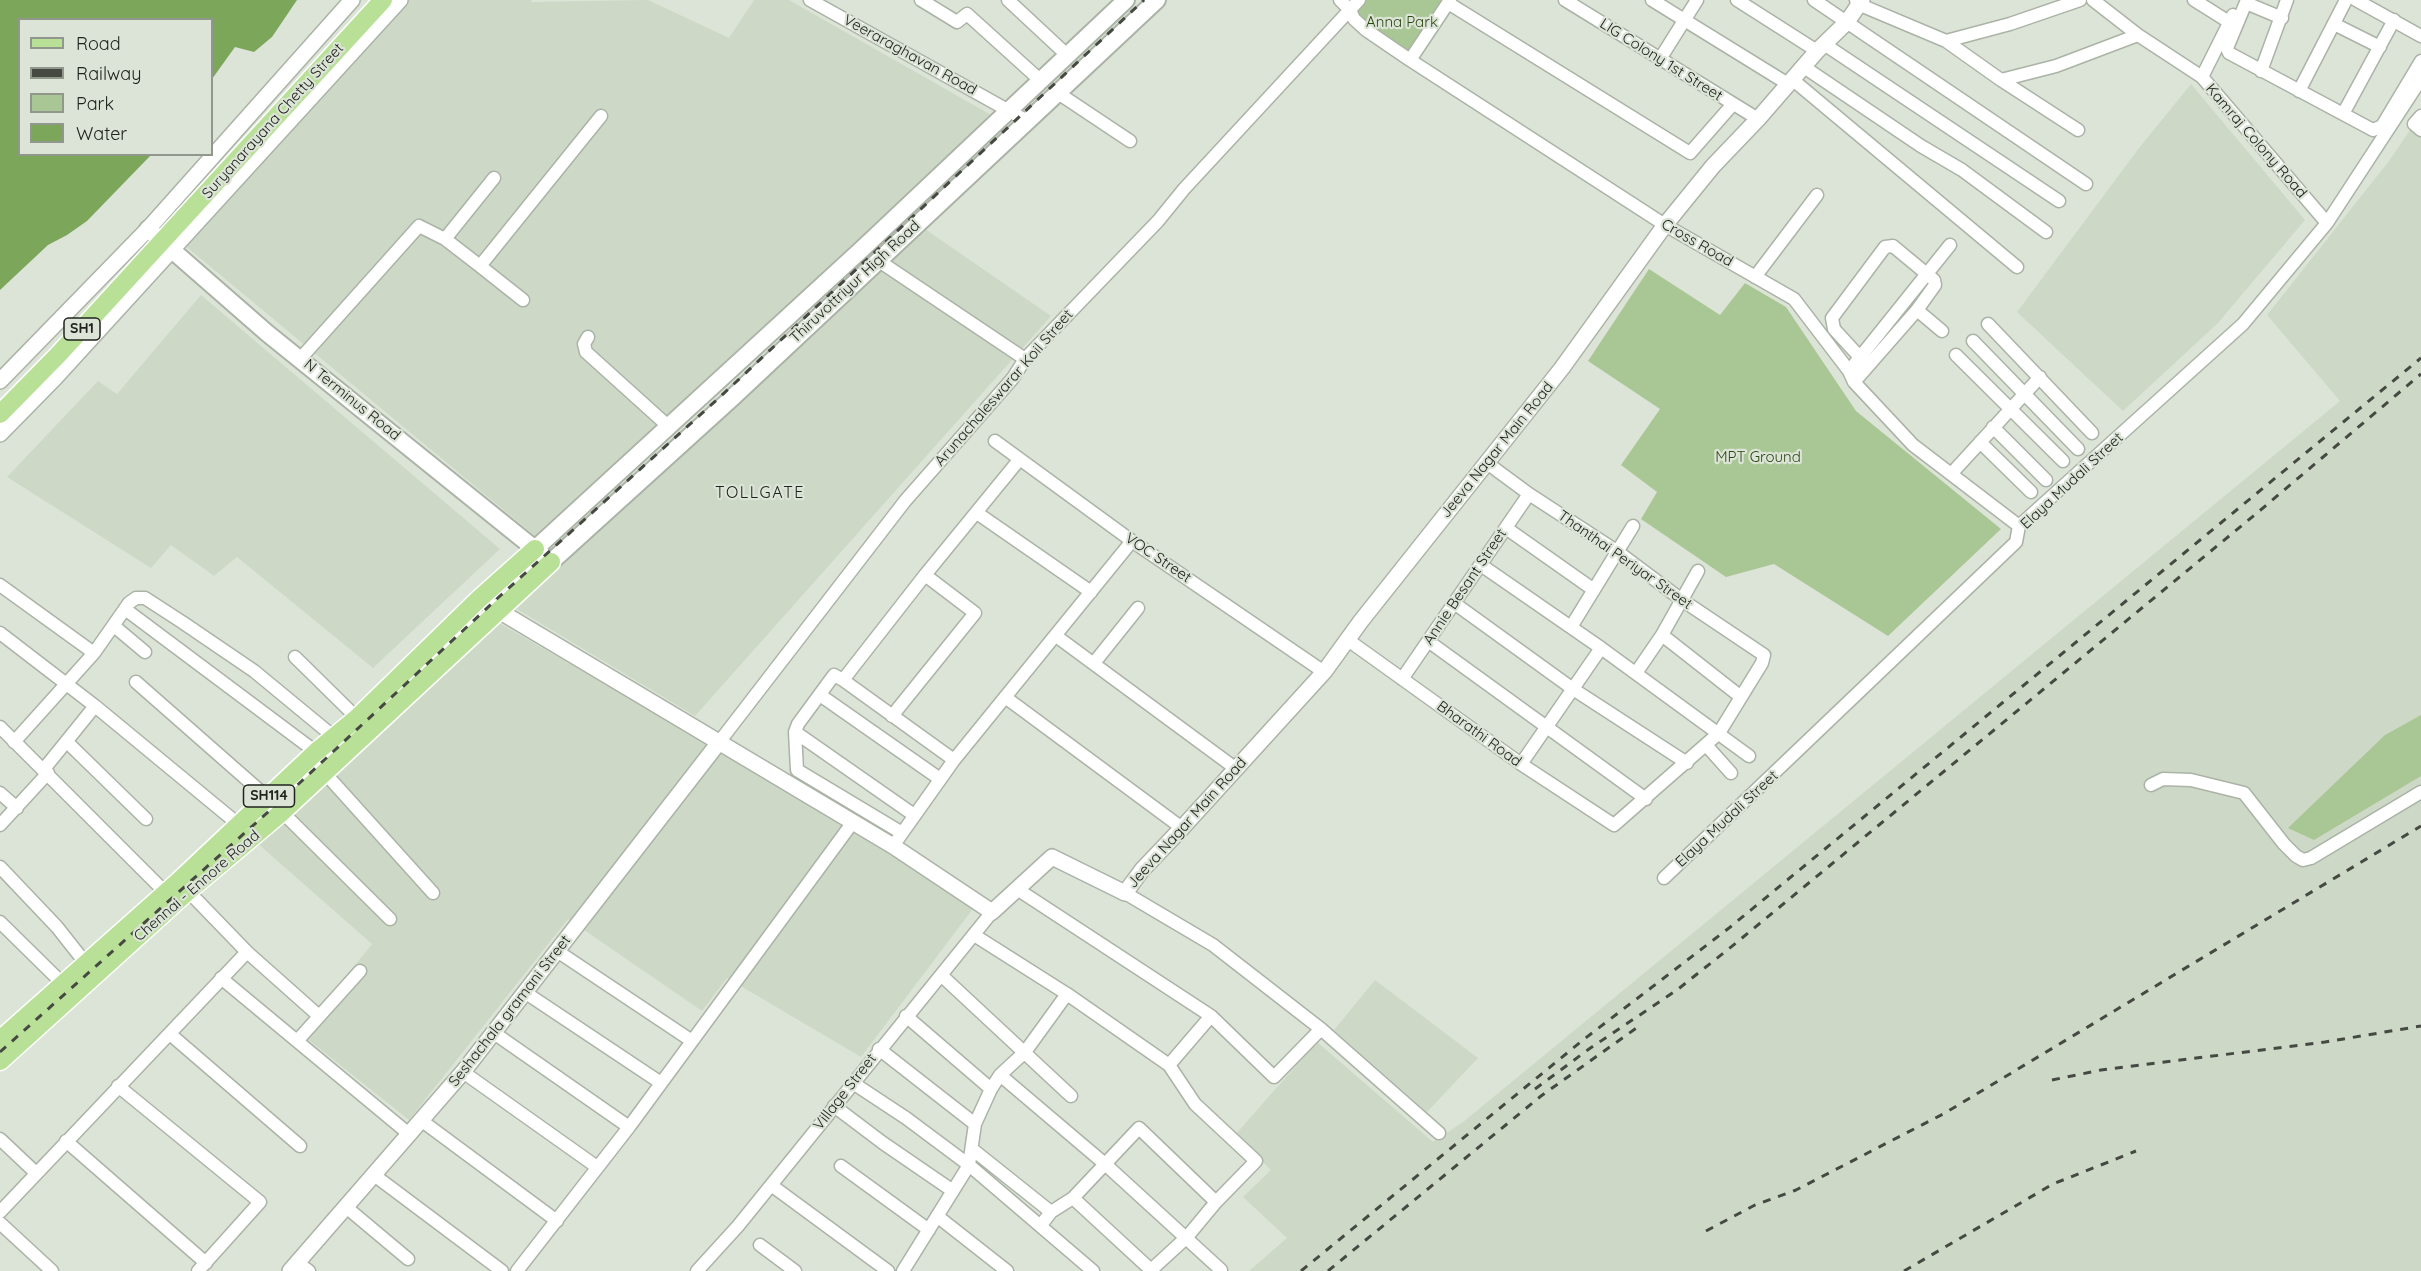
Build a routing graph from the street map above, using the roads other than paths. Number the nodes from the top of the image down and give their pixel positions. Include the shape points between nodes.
1 (352, 0) edge
2 (368, 0) edge
3 (383, 0) edge
4 (400, 0) edge
5 (810, 0) edge
6 (921, 0) edge
7 (1008, 0) edge
8 (1126, 0) edge
9 (1157, 0) edge
10 (1340, 0) edge
11 (1359, 0) edge
12 (1565, 0) edge
13 (1652, 0) edge
14 (1697, 0) edge
15 (1737, 0) edge
16 (1814, 0) edge
17 (2080, 0) edge
18 (2093, 0) edge
19 (2194, 0) edge
20 (2287, 0) edge
21 (2346, 0) edge
22 (2356, 0) edge
23 (1858, 1) edge
24 (2244, 1) edge
25 (1449, 2) edge
26 (1350, 10) junction
27 (2282, 18) junction
28 (2394, 20) junction
29 (1685, 21) junction
30 (1847, 22) junction
31 (2229, 22) junction
32 (1359, 24) junction
33 (2334, 24) junction
34 (1337, 25) junction
35 (2138, 35) junction
36 (2421, 36) edge
37 (1946, 41) junction
38 (2380, 47) junction
39 (1820, 48) junction
40 (1066, 56) junction
41 (1660, 59) junction
42 (1410, 60) junction
43 (2421, 61) edge
44 (1804, 68) junction
45 (2261, 71) junction
46 (2202, 78) junction
47 (2421, 79) edge
48 (1040, 80) junction
49 (2001, 80) junction
50 (1790, 82) junction
51 (2299, 91) junction
52 (1058, 93) junction
53 (1733, 104) junction
54 (1010, 110) junction
55 (2343, 114) junction
56 (601, 116) dead end
57 (2421, 116) edge
58 (1758, 119) junction
59 (1029, 122) junction
60 (2078, 130) dead end
61 (2421, 130) edge
62 (1130, 141) dead end
63 (494, 178) dead end
64 (2086, 184) dead end
65 (1817, 195) dead end
66 (2059, 201) dead end
67 (2327, 224) junction
68 (1665, 225) junction
69 (2046, 232) dead end
70 (159, 239) junction
71 (444, 239) junction
72 (1950, 245) dead end
73 (879, 261) junction
74 (480, 266) junction
75 (2017, 267) dead end
76 (1926, 275) junction
77 (1755, 277) junction
78 (523, 300) dead end
79 (1917, 310) junction
80 (1988, 324) dead end
81 (1942, 331) dead end
82 (588, 337) dead end
83 (1973, 341) dead end
84 (1956, 355) dead end
85 (300, 359) junction
86 (1025, 359) junction
87 (1864, 362) junction
88 (1852, 377) junction
89 (2040, 377) junction
90 (0, 381) edge
91 (2025, 393) junction
92 (0, 399) edge
93 (2011, 408) junction
94 (0, 414) edge
95 (668, 426) junction
96 (1993, 427) junction
97 (2092, 433) dead end
98 (0, 434) edge
99 (994, 441) dead end
100 (1980, 442) junction
101 (2078, 449) dead end
102 (1019, 460) junction
103 (2063, 461) dead end
104 (1487, 463) junction
105 (1952, 473) junction
106 (2046, 480) dead end
107 (2031, 492) dead end
108 (1529, 495) junction
109 (977, 513) junction
110 (1633, 526) dead end
111 (2019, 526) junction
112 (1506, 528) junction
113 (1132, 541) junction
114 (535, 549) junction
115 (1618, 552) junction
116 (551, 562) junction
117 (1481, 565) junction
118 (1698, 571) dead end
119 (925, 575) junction
120 (0, 585) edge
121 (1594, 590) junction
122 (1091, 592) junction
123 (479, 599) junction
124 (1682, 600) junction
125 (1454, 603) junction
126 (1138, 608) dead end
127 (125, 609) junction
128 (497, 611) junction
129 (114, 626) junction
130 (1571, 627) junction
131 (0, 633) edge
132 (1662, 635) junction
133 (1056, 636) junction
134 (1348, 640) junction
135 (1428, 641) junction
136 (1602, 648) junction
137 (146, 652) dead end
138 (94, 653) junction
139 (295, 657) dead end
140 (1094, 663) junction
141 (1324, 672) junction
142 (1636, 673) junction
143 (1402, 679) junction
144 (843, 680) junction
145 (136, 682) dead end
146 (65, 685) junction
147 (1573, 689) junction
148 (819, 695) junction
149 (1005, 697) junction
150 (1741, 697) junction
151 (95, 706) junction
152 (892, 716) junction
153 (357, 718) junction
154 (0, 727) edge
155 (1546, 728) junction
156 (795, 732) junction
157 (1719, 733) junction
158 (334, 737) junction
159 (720, 741) junction
160 (14, 742) junction
161 (67, 742) junction
162 (1706, 745) junction
163 (316, 752) junction
164 (1749, 756) dead end
165 (954, 760) junction
166 (1687, 763) junction
167 (1521, 764) junction
168 (1235, 768) junction
169 (46, 771) junction
170 (324, 772) junction
171 (1731, 774) dead end
172 (940, 779) junction
173 (2151, 785) dead end
174 (2421, 792) edge
175 (0, 793) edge
176 (268, 798) junction
177 (1646, 799) junction
178 (17, 808) junction
179 (282, 812) junction
180 (915, 815) junction
181 (146, 819) dead end
182 (853, 822) junction
183 (238, 824) junction
184 (0, 825) edge
185 (1182, 828) junction
186 (897, 840) junction
187 (0, 867) edge
188 (1664, 878) dead end
189 (1017, 889) junction
190 (188, 891) junction
191 (166, 893) junction
192 (433, 893) dead end
193 (1125, 893) junction
194 (992, 912) junction
195 (390, 919) dead end
196 (0, 922) edge
197 (974, 935) junction
198 (557, 951) junction
199 (247, 952) junction
200 (87, 964) junction
201 (360, 971) dead end
202 (941, 975) junction
203 (220, 978) junction
204 (64, 985) junction
205 (526, 993) junction
206 (1068, 994) junction
207 (319, 1016) junction
208 (906, 1016) junction
209 (1211, 1016) junction
210 (1321, 1029) junction
211 (494, 1033) junction
212 (170, 1034) junction
213 (0, 1040) edge
214 (297, 1041) junction
215 (692, 1041) junction
216 (879, 1049) junction
217 (1024, 1052) junction
218 (0, 1061) edge
219 (1169, 1065) junction
220 (463, 1072) junction
221 (1000, 1075) junction
222 (662, 1083) junction
223 (852, 1083) junction
224 (118, 1086) junction
225 (991, 1089) junction
226 (1071, 1096) dead end
227 (834, 1106) junction
228 (422, 1121) junction
229 (975, 1124) junction
230 (629, 1127) junction
231 (1439, 1133) dead end
232 (409, 1134) junction
233 (0, 1139) edge
234 (66, 1141) junction
235 (300, 1146) dead end
236 (972, 1149) junction
237 (1105, 1164) junction
238 (969, 1165) junction
239 (841, 1166) dead end
240 (597, 1167) junction
241 (36, 1173) junction
242 (374, 1175) junction
243 (771, 1185) junction
244 (953, 1191) junction
245 (1073, 1197) junction
246 (1216, 1202) junction
247 (2, 1206) edge
248 (346, 1208) junction
249 (1051, 1212) junction
250 (937, 1216) junction
251 (557, 1221) junction
252 (0, 1223) edge
253 (1041, 1225) junction
254 (929, 1230) junction
255 (1187, 1238) junction
256 (760, 1245) dead end
257 (408, 1259) dead end
258 (202, 1267) edge
259 (299, 1268) edge
260 (1150, 1270) edge
261 (1221, 1270) edge
262 (52, 1271) edge
263 (502, 1271) edge
264 (517, 1271) edge
265 (697, 1271) edge
266 (795, 1271) edge
267 (888, 1271) edge
268 (903, 1271) edge
269 (1007, 1271) edge
270 (1093, 1271) edge

1 - 70 street
2 - 70 main road, Suryanarayana Chetty Street
3 - 70 main road, Suryanarayana Chetty Street
4 - 70 street
5 - 54 street, Veeraraghavan Road
6 - 48 street via 957,22 967,14
7 - 40 street
8 - 40 main road, Thiruvottriyur High Road
9 - 52 main road, Thiruvottriyur High Road
10 - 26 street, Cross Road
11 - 26 street, Arunachaleswarar Koil Street
12 - 41 street, LIG Colony 1st Street
13 - 29 street
14 - 29 street
15 - 39 street
16 - 30 street
17 - 37 street
18 - 35 street, Kamraj Colony Road
19 - 31 street
20 - 27 street
21 - 33 street
22 - 28 street
23 - 30 street, Jeeva Nagar Main Road
23 - 37 street
24 - 27 street
24 - 31 street
24 - 45 street via 2228,51
25 - 42 street
25 - 53 street via 1690,153
26 - 32 street, Cross Road
26 - 34 street, Arunachaleswarar Koil Street
27 - 45 street
28 - 36 street
28 - 38 street
29 - 41 street
29 - 50 street
30 - 39 street, Jeeva Nagar Main Road
30 - 64 street
31 - 46 street
32 - 34 street
32 - 42 street, Cross Road
33 - 38 street
33 - 51 street
34 - 86 street, Arunachaleswarar Koil Street
35 - 46 street, Kamraj Colony Road
35 - 49 street via 2056,66
37 - 49 street
38 - 55 street
39 - 44 street, Jeeva Nagar Main Road
39 - 66 street
40 - 48 main road, Thiruvottriyur High Road
41 - 53 street, LIG Colony 1st Street
42 - 68 street, Cross Road
43 - 55 street via 2379,129 2373,130
44 - 50 street, Jeeva Nagar Main Road
44 - 69 street via 1962,170
45 - 51 street
46 - 67 street, Kamraj Colony Road
47 - 67 street, Elaya Mudali Street
48 - 54 main road, Thiruvottriyur High Road
49 - 60 street
50 - 58 street, Jeeva Nagar Main Road
50 - 75 street
51 - 55 street
52 - 59 main road, Thiruvottriyur High Road
52 - 62 street
53 - 58 street, LIG Colony 1st Street
54 - 59 street, Veeraraghavan Road
54 - 95 main road, Thiruvottriyur High Road
56 - 74 street
57 - 61 street via 2415,124
58 - 68 street, Jeeva Nagar Main Road
59 - 73 main road, Thiruvottriyur High Road
63 - 71 street
65 - 77 street
67 - 111 street, Elaya Mudali Street via 2243,324
68 - 77 street, Cross Road
68 - 104 street, Jeeva Nagar Main Road via 1562,368
70 - 85 main road, N Terminus Road
70 - 90 street
70 - 92 main road, SH1
70 - 94 main road, SH1
70 - 98 street
71 - 74 street
71 - 85 street via 419,226
72 - 76 street
73 - 86 street
73 - 116 main road, Thiruvottriyur High Road
74 - 78 street
76 - 79 street via 1935,285
76 - 87 street
76 - 87 street via 1893,246 1885,247 1832,318 1834,329
77 - 88 street, Cross Road via 1794,299
79 - 81 street
79 - 87 street
80 - 89 street
82 - 95 street via 584,344 586,352
83 - 91 street
84 - 93 street
85 - 114 main road, N Terminus Road
86 - 159 street, Arunachaleswarar Koil Street via 1013,378 904,501
87 - 88 street
88 - 105 street, Cross Road via 1913,445
89 - 91 street
89 - 97 street
91 - 93 street
91 - 101 street
93 - 96 street
93 - 103 street
95 - 114 main road, Thiruvottriyur High Road
96 - 100 street
96 - 106 street
99 - 102 street, VOC Street
100 - 105 street
100 - 107 street
102 - 109 street
102 - 113 street, VOC Street
104 - 108 street, Thanthai Periyar Street
104 - 134 street, Jeeva Nagar Main Road
105 - 111 street, Cross Road
108 - 112 street, Annie Besant Street
108 - 115 street, Thanthai Periyar Street
109 - 119 street
109 - 122 street
110 - 115 street
111 - 188 street, Elaya Mudali Street via 2016,542
112 - 117 street, Annie Besant Street
112 - 121 street
113 - 122 street
113 - 141 street, VOC Street
114 - 116 main road, N Terminus Road
114 - 123 main road, Chennai - Ennore Road / SH114
115 - 121 street
115 - 124 street, Thanthai Periyar Street
116 - 128 main road, Chennai - Ennore Road / SH114
117 - 125 street, Annie Besant Street
117 - 130 street
118 - 124 street
119 - 144 street
119 - 152 street via 975,613
120 - 138 street
121 - 130 street
122 - 133 street
123 - 128 street
123 - 153 main road, Chennai - Ennore Road / SH114
124 - 132 street
124 - 150 street, Thanthai Periyar Street via 1764,655
125 - 135 street, Annie Besant Street
125 - 147 street
126 - 140 street
127 - 129 street
127 - 158 street via 136,598 145,598 254,671
127 - 163 street
128 - 159 street
128 - 170 main road, Chennai - Ennore Road / SH114
129 - 137 street
129 - 138 street
130 - 136 street
131 - 146 street
132 - 142 street
132 - 150 street
133 - 140 street
133 - 149 street
134 - 141 street, Jeeva Nagar Main Road
134 - 143 street, Bharathi Road
135 - 143 street, Annie Besant Street
135 - 155 street
136 - 142 street
136 - 147 street
138 - 146 street
139 - 153 street
140 - 168 street
141 - 168 street, Jeeva Nagar Main Road
142 - 157 street
143 - 167 street, Bharathi Road
144 - 148 street via 834,675
144 - 152 street
145 - 176 street
146 - 151 street
146 - 160 street
147 - 155 street
147 - 166 street
148 - 156 street
148 - 172 street
149 - 165 street
149 - 185 street
150 - 157 street
151 - 161 street
151 - 183 street
152 - 165 street
153 - 158 main road, Chennai - Ennore Road / SH114
154 - 160 street
155 - 167 street
155 - 177 street
156 - 180 street
156 - 186 street via 797,770
157 - 162 street
157 - 164 street
158 - 163 main road, Chennai - Ennore Road / SH114
159 - 182 street
159 - 198 street, Seshachala gramani Street
160 - 169 street
161 - 169 street
161 - 181 street
162 - 166 street
162 - 171 street
163 - 176 main road, Chennai - Ennore Road / SH114
165 - 172 street
166 - 177 street
167 - 177 street, Bharathi Road via 1614,825
168 - 185 street, Jeeva Nagar Main Road
169 - 178 street
169 - 191 street
170 - 179 main road, Chennai - Ennore Road / SH114
170 - 192 street
172 - 180 street
173 - 174 street via 2163,779 2191,780 2244,793 2284,844 2303,860
175 - 178 street
176 - 183 main road, Chennai - Ennore Road / SH114
178 - 184 street
179 - 190 main road, Chennai - Ennore Road / SH114
179 - 195 street
180 - 186 street
182 - 186 street
182 - 215 street
183 - 191 main road, Chennai - Ennore Road / SH114
185 - 193 street, Jeeva Nagar Main Road
186 - 194 street
187 - 200 street
189 - 193 street via 1052,856
189 - 194 street
189 - 209 street
190 - 199 street
190 - 218 main road, Chennai - Ennore Road / SH114
191 - 200 main road, Chennai - Ennore Road / SH114
193 - 210 street via 1213,945
194 - 197 street, Village Street
196 - 204 street
197 - 202 street, Village Street
197 - 206 street
198 - 205 street, Seshachala gramani Street
198 - 215 street
199 - 203 street
199 - 207 street
200 - 204 main road, Chennai - Ennore Road / SH114
201 - 207 street
202 - 208 street, Village Street
202 - 217 street
203 - 212 street
203 - 214 street
204 - 213 main road, Chennai - Ennore Road / SH114
205 - 211 street, Seshachala gramani Street
205 - 222 street
206 - 217 street
206 - 219 street
207 - 214 street
208 - 216 street, Village Street
208 - 225 street
209 - 210 street via 1274,1077
209 - 219 street
210 - 231 street
211 - 220 street, Seshachala gramani Street
211 - 230 street
212 - 224 street
212 - 235 street
214 - 232 street
215 - 222 street
216 - 223 street, Village Street
216 - 229 street
217 - 221 street
217 - 226 street
219 - 246 street via 1196,1104 1256,1161
220 - 228 street, Seshachala gramani Street
220 - 240 street
221 - 225 street
221 - 237 street
222 - 230 street
223 - 227 street, Village Street
223 - 238 street
224 - 234 street
224 - 258 street via 260,1202
225 - 229 street
227 - 243 street, Village Street
227 - 244 street
228 - 232 street, Seshachala gramani Street
228 - 251 street
229 - 236 street
230 - 240 street
232 - 242 street, Seshachala gramani Street
233 - 241 street
234 - 241 street
234 - 258 street
236 - 238 street
236 - 249 street
237 - 245 street
237 - 246 street via 1139,1128
237 - 255 street
238 - 244 street
238 - 253 street
239 - 254 street
240 - 251 street
241 - 247 street
242 - 248 street, Seshachala gramani Street
242 - 263 street
243 - 265 street, Village Street
243 - 267 street
244 - 250 street
245 - 249 street
245 - 260 street
246 - 255 street
248 - 257 street
248 - 259 street, Seshachala gramani Street
249 - 253 street
250 - 254 street
250 - 269 street
251 - 264 street
252 - 262 street
253 - 270 street
254 - 268 street
255 - 260 street
255 - 261 street
256 - 266 street

